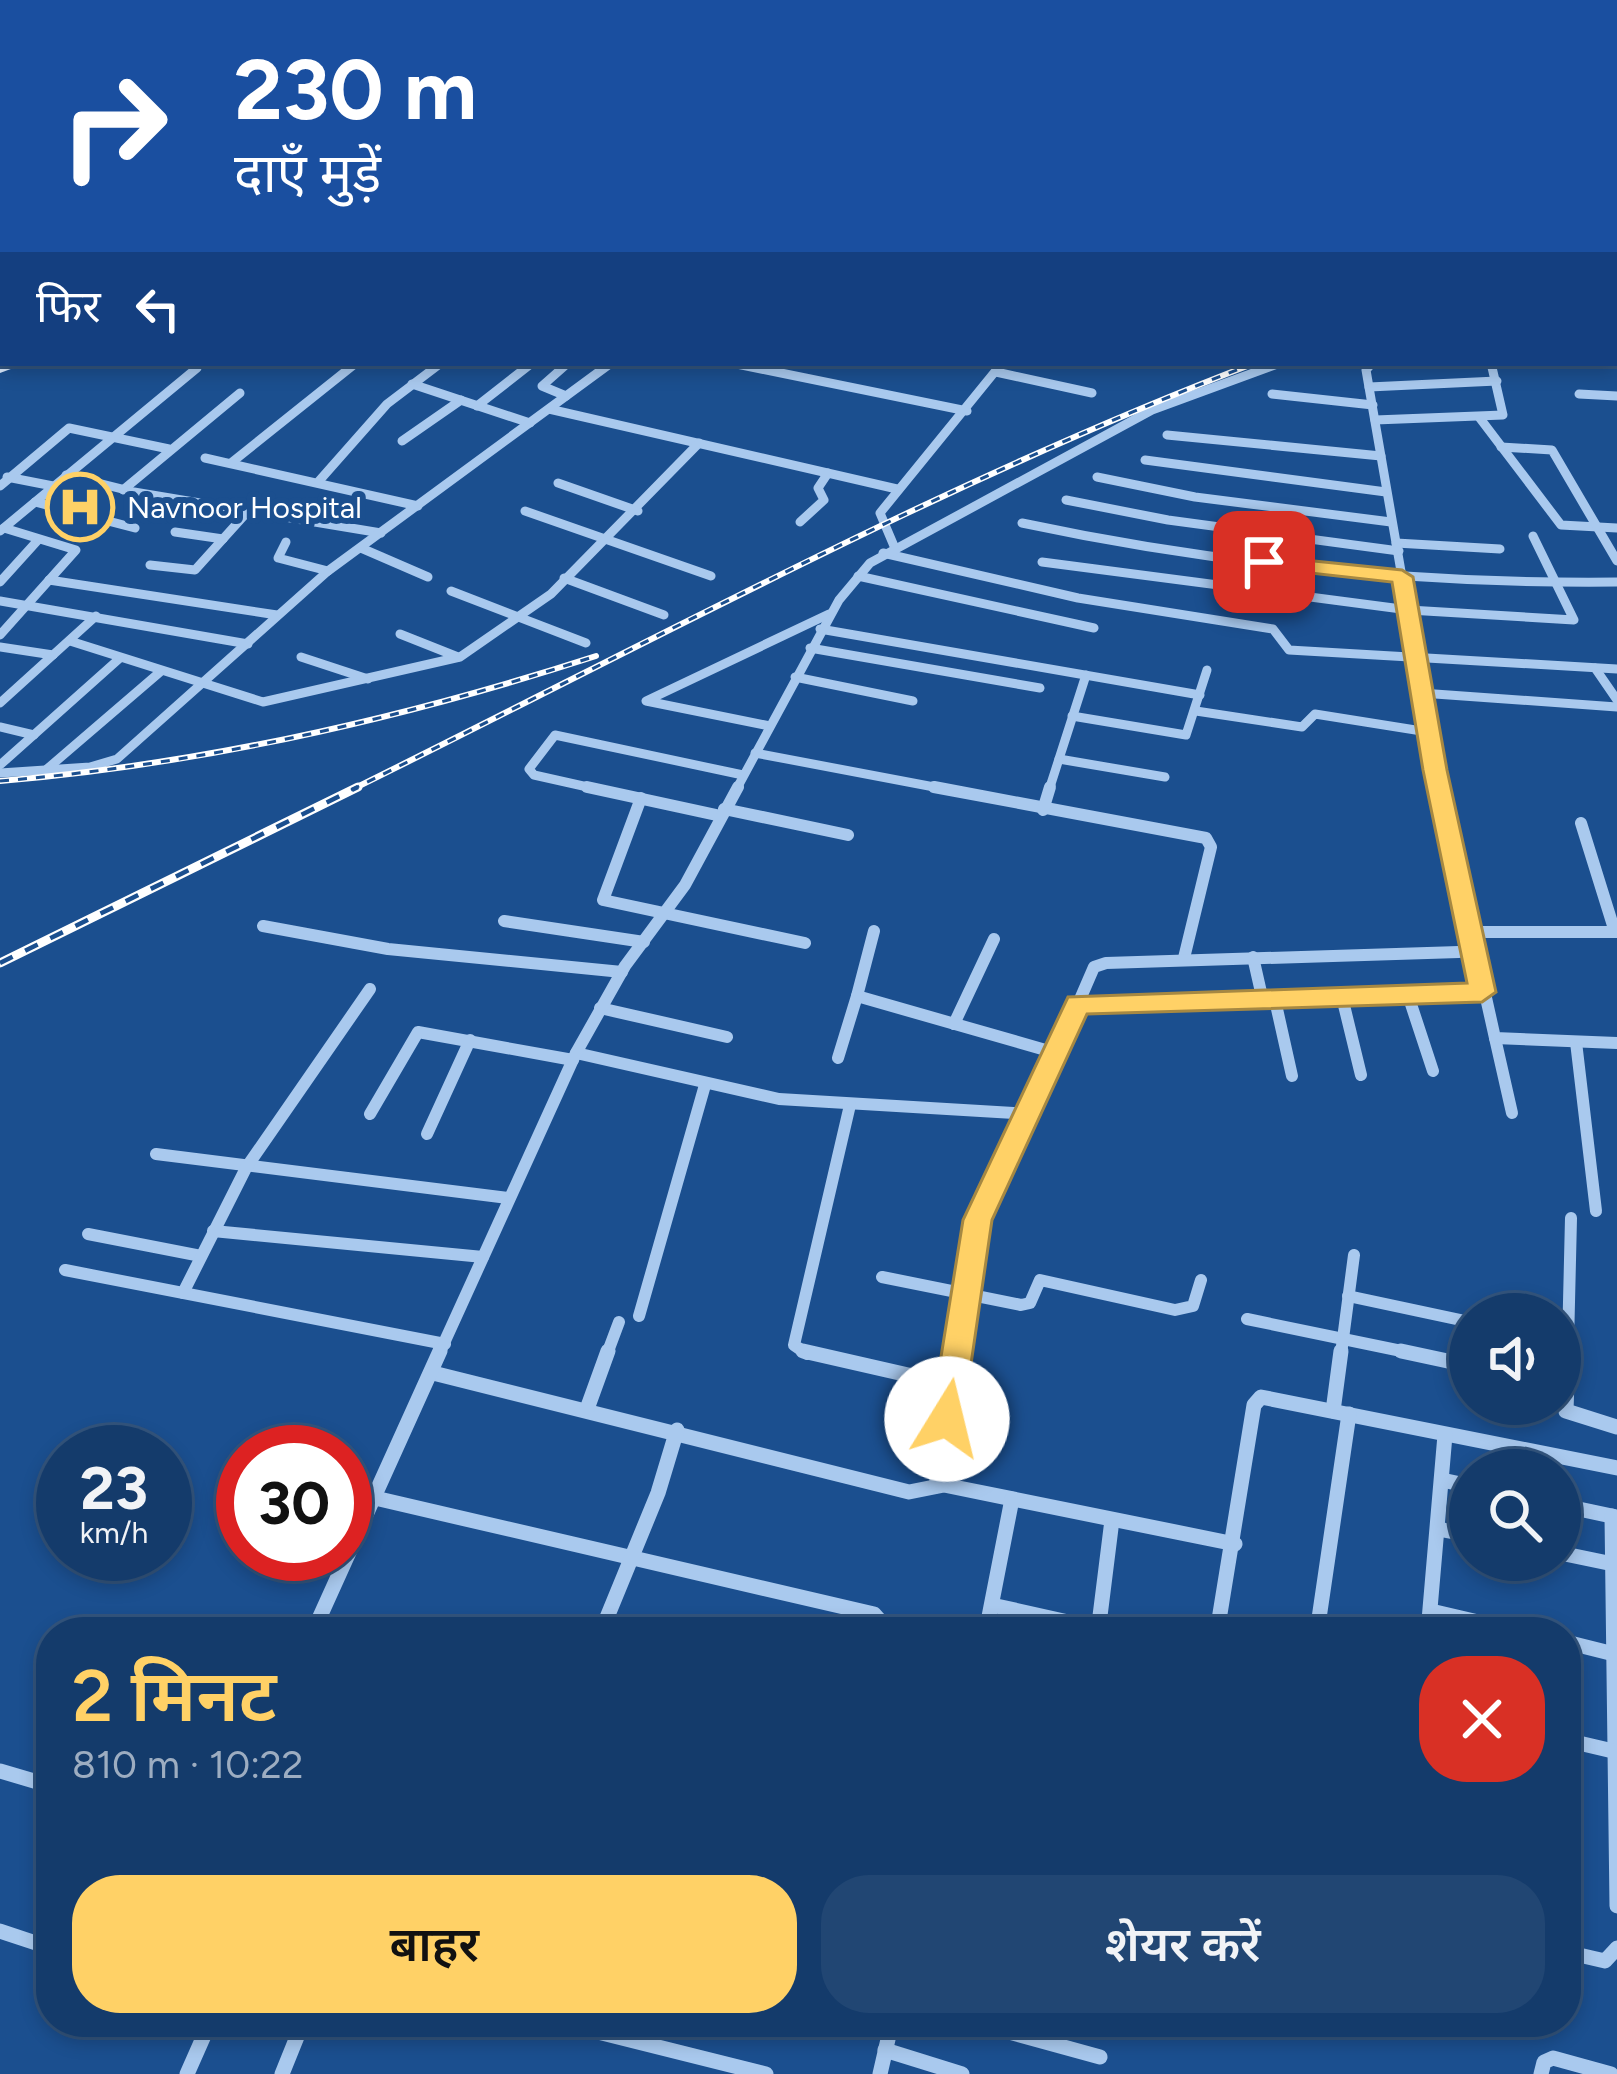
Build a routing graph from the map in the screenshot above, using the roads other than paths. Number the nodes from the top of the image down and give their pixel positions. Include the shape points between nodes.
1 (352, 366) edge
2 (437, 366) edge
3 (528, 366) edge
4 (565, 366) edge
5 (607, 366) edge
6 (747, 366) edge
7 (1272, 366) edge
8 (1369, 366) edge
9 (1492, 366) edge
10 (196, 368) dead end
11 (999, 368) edge
12 (1497, 381) junction
13 (412, 384) junction
14 (1369, 387) junction
15 (240, 393) dead end
16 (1091, 393) dead end
17 (1272, 394) dead end
18 (1579, 394) dead end
19 (566, 396) junction
20 (1617, 396) edge
21 (460, 400) junction
22 (1373, 405) junction
23 (477, 406) junction
24 (549, 409) junction
25 (968, 411) junction
26 (1479, 417) junction
27 (1375, 420) junction
28 (530, 423) junction
29 (112, 435) junction
30 (1167, 435) dead end
31 (402, 441) dead end
32 (699, 443) junction
33 (1502, 448) junction
34 (169, 449) junction
35 (1381, 456) junction
36 (206, 458) dead end
37 (1144, 460) dead end
38 (231, 463) junction
39 (828, 473) junction
40 (66, 476) junction
41 (1096, 477) dead end
42 (3, 480) edge
43 (319, 481) junction
44 (558, 483) dead end
45 (53, 486) junction
46 (897, 489) junction
47 (123, 490) junction
48 (1386, 492) junction
49 (1066, 500) dead end
50 (35, 502) junction
51 (418, 506) junction
52 (250, 509) junction
53 (526, 511) dead end
54 (638, 511) junction
55 (800, 522) dead end
56 (1391, 522) junction
57 (1022, 523) dead end
58 (1599, 527) junction
59 (135, 528) dead end
60 (1617, 528) edge
61 (2, 530) edge
62 (175, 532) dead end
63 (381, 533) junction
64 (1533, 536) dead end
65 (223, 539) junction
66 (608, 539) junction
67 (38, 540) junction
68 (286, 542) dead end
69 (894, 546) junction
70 (1397, 547) junction
71 (361, 548) junction
72 (1500, 549) dead end
73 (881, 553) junction
74 (1617, 560) edge
75 (1042, 562) dead end
76 (150, 565) dead end
77 (328, 571) junction
78 (711, 576) dead end
79 (858, 576) junction
80 (428, 577) dead end
81 (1402, 577) junction
82 (564, 578) junction
83 (49, 580) junction
84 (0, 581) edge
85 (1617, 582) edge
86 (1558, 584) junction
87 (451, 591) dead end
88 (0, 601) edge
89 (26, 605) junction
90 (1409, 610) junction
91 (829, 614) junction
92 (277, 615) junction
93 (664, 615) dead end
94 (97, 616) junction
95 (518, 617) junction
96 (820, 628) junction
97 (1094, 628) dead end
98 (400, 634) dead end
99 (0, 635) edge
100 (70, 641) junction
101 (586, 643) dead end
102 (248, 644) junction
103 (0, 647) edge
104 (810, 648) junction
105 (53, 655) junction
106 (302, 657) dead end
107 (460, 657) junction
108 (1415, 657) junction
109 (120, 658) junction
110 (1595, 668) junction
111 (1617, 669) edge
112 (1208, 670) dead end
113 (160, 672) junction
114 (1085, 675) junction
115 (795, 677) junction
116 (369, 679) junction
117 (0, 681) edge
118 (21, 684) junction
119 (205, 687) junction
120 (1040, 688) dead end
121 (1421, 693) junction
122 (1200, 695) junction
123 (913, 701) dead end
124 (0, 703) edge
125 (1617, 704) edge
126 (1196, 711) junction
127 (1072, 716) junction
128 (770, 726) junction
129 (0, 727) edge
130 (1428, 732) junction
131 (34, 735) junction
132 (755, 753) junction
133 (1059, 759) junction
134 (0, 769) edge
135 (46, 770) junction
136 (743, 775) junction
137 (1166, 777) dead end
138 (641, 798) junction
139 (1042, 810) junction
140 (722, 812) junction
141 (1581, 823) dead end
142 (848, 835) dead end
143 (664, 916) junction
144 (504, 921) dead end
145 (263, 926) dead end
146 (874, 931) dead end
147 (1469, 932) junction
148 (1616, 932) edge
149 (994, 939) dead end
150 (644, 942) junction
151 (805, 944) dead end
152 (1459, 952) dead end
153 (1253, 957) junction
154 (1184, 958) junction
155 (622, 972) junction
156 (370, 989) dead end
157 (1482, 992) junction
158 (1408, 995) junction
159 (857, 996) junction
160 (1342, 997) junction
161 (1269, 1000) junction
162 (1078, 1004) junction
163 (600, 1008) junction
164 (954, 1024) junction
165 (727, 1037) dead end
166 (1495, 1038) junction
167 (470, 1040) junction
168 (1576, 1042) junction
169 (1617, 1043) edge
170 (1056, 1053) junction
171 (575, 1056) junction
172 (838, 1058) dead end
173 (1433, 1071) dead end
174 (1361, 1075) dead end
175 (1292, 1076) dead end
176 (705, 1085) junction
177 (850, 1105) junction
178 (1513, 1113) dead end
179 (370, 1114) dead end
180 (1031, 1114) junction
181 (428, 1134) dead end
182 (156, 1154) dead end
183 (246, 1168) junction
184 (508, 1198) junction
185 (1596, 1211) dead end
186 (1571, 1218) dead end
187 (213, 1232) junction
188 (88, 1234) dead end
189 (1354, 1255) dead end
190 (201, 1256) junction
191 (483, 1256) junction
192 (65, 1270) dead end
193 (882, 1277) dead end
194 (1201, 1280) dead end
195 (183, 1293) junction
196 (1567, 1293) edge
197 (966, 1294) junction
198 (1348, 1296) junction
199 (638, 1316) dead end
200 (1449, 1318) edge
201 (1246, 1319) dead end
202 (619, 1322) dead end
203 (1343, 1338) junction
204 (445, 1344) junction
205 (1449, 1361) edge
206 (433, 1373) junction
207 (952, 1385) junction
208 (587, 1409) junction
209 (1341, 1413) junction
210 (1581, 1416) edge
211 (1617, 1427) edge
212 (677, 1430) junction
213 (1445, 1435) junction
214 (1617, 1468) edge
215 (1442, 1480) junction
216 (1449, 1482) edge
217 (936, 1486) junction
218 (375, 1498) junction
219 (1012, 1499) junction
220 (1581, 1510) edge
221 (1615, 1517) edge
222 (1112, 1520) junction
223 (1438, 1529) junction
224 (1449, 1531) edge
225 (1235, 1544) junction
226 (630, 1554) junction
227 (1581, 1557) edge
228 (1613, 1564) junction
229 (992, 1605) junction
230 (1615, 1607) edge
231 (1431, 1611) junction
232 (320, 1617) edge
233 (607, 1617) edge
234 (877, 1617) edge
235 (989, 1617) edge
236 (1043, 1617) edge
237 (1104, 1617) edge
238 (1220, 1617) edge
239 (1319, 1617) edge
240 (1430, 1617) edge
241 (1457, 1617) edge
242 (1581, 1646) edge
243 (1614, 1654) junction
244 (1616, 1699) edge
245 (1581, 1744) edge
246 (1617, 1752) edge
247 (0, 1772) edge
248 (36, 1782) edge
249 (1616, 1864) edge
250 (1617, 1906) edge
251 (0, 1931) edge
252 (36, 1943) edge
253 (1617, 1948) edge
254 (1581, 1955) edge
255 (203, 2037) edge
256 (297, 2037) edge
257 (618, 2037) edge
258 (888, 2037) edge
259 (1027, 2037) edge
260 (885, 2050) junction
261 (1100, 2057) dead end
262 (187, 2074) edge
263 (282, 2074) edge
264 (766, 2074) edge
265 (880, 2074) edge
266 (962, 2074) edge
267 (1541, 2074) edge
268 (1611, 2074) edge

1 - 38 street
2 - 13 street
3 - 23 street
4 - 19 street via 542,386
5 - 19 street
6 - 25 street
7 - 69 street via 1152,410
8 - 14 street
9 - 12 street
10 - 29 street
11 - 16 street
11 - 25 street
12 - 14 street
12 - 26 street via 1506,413
13 - 21 street
13 - 43 street
14 - 22 street
15 - 34 street
17 - 22 street
18 - 20 street
19 - 24 street
21 - 23 street
21 - 31 street
22 - 27 street
23 - 28 street
24 - 28 street
24 - 32 street
25 - 46 street
26 - 27 street
26 - 33 street
27 - 35 street
28 - 51 street
29 - 34 street
29 - 40 street
29 - 42 street via 69,428
30 - 35 street
32 - 39 street
32 - 54 street
33 - 58 street via 1562,525
33 - 58 street via 1552,450
34 - 47 street
35 - 48 street
36 - 38 street
37 - 48 street
38 - 43 street
39 - 46 street
39 - 55 street via 818,488 824,500
40 - 45 street
40 - 47 street
41 - 56 street
42 - 45 street
43 - 51 street
44 - 54 street
45 - 50 street
46 - 69 street via 880,518
47 - 52 street
48 - 56 street
49 - 70 street
50 - 59 street
50 - 61 street
51 - 63 street
52 - 63 street
52 - 65 street
53 - 66 street
54 - 66 street
56 - 70 street
57 - 81 street via 1139,547
58 - 60 street
58 - 74 street
61 - 67 street
62 - 65 street
63 - 71 street
64 - 86 street
65 - 76 street via 195,570
66 - 78 street
66 - 82 street
67 - 83 street via 76,550
67 - 84 street
68 - 77 street via 278,558
69 - 73 street
70 - 72 street
70 - 81 street
71 - 77 street
71 - 80 street
73 - 79 street
73 - 108 street via 1078,598 1273,629 1284,649
75 - 90 street
77 - 92 street
79 - 91 street
79 - 97 street
81 - 86 street
81 - 90 street
82 - 93 street
82 - 95 street
83 - 89 street
83 - 92 street
85 - 86 street
86 - 90 street via 1574,620
87 - 95 street
88 - 89 street
89 - 94 street
89 - 99 street
90 - 108 street
91 - 96 street
91 - 128 street via 646,701
92 - 102 street
94 - 100 street
94 - 102 street
95 - 101 street
95 - 107 street
96 - 104 street
96 - 114 street
98 - 107 street
100 - 105 street
100 - 109 street
102 - 119 street
103 - 105 street
104 - 115 street
104 - 120 street
105 - 118 street
106 - 116 street
107 - 116 street
108 - 110 street
108 - 121 street
109 - 113 street
109 - 131 street
110 - 111 street
110 - 125 street
112 - 122 street
113 - 119 street
113 - 135 street
114 - 122 street
114 - 127 street
115 - 123 street
115 - 128 street
116 - 119 street via 263,702
117 - 118 street
118 - 124 street
119 - 135 street via 117,759
121 - 125 street
121 - 130 street
122 - 126 street
126 - 127 street via 1186,735
126 - 130 street via 1302,727 1315,714
127 - 133 street
128 - 132 street
129 - 131 street
130 - 147 street
131 - 134 street
132 - 136 street
132 - 139 street
133 - 137 street
133 - 139 street
134 - 135 street
136 - 138 street via 555,735 530,769
136 - 140 street
138 - 140 street
138 - 143 street via 602,900
139 - 154 street via 1206,838 1211,847
140 - 142 street
140 - 143 street
141 - 148 street
143 - 150 street
143 - 151 street
144 - 150 street
145 - 155 street via 388,949
146 - 159 street
147 - 148 street
147 - 157 street
149 - 164 street
150 - 155 street
152 - 153 street
153 - 154 street
153 - 161 street
154 - 162 street via 1099,964
155 - 163 street
156 - 183 street
157 - 158 street
157 - 166 street
158 - 160 street
158 - 173 street
159 - 164 street
159 - 172 street
160 - 161 street
160 - 174 street
161 - 162 street
161 - 175 street
162 - 170 street
163 - 165 street
163 - 171 street
164 - 170 street
166 - 168 street
166 - 178 street
167 - 171 street
167 - 179 street via 414,1034
167 - 181 street
168 - 169 street
168 - 185 street
170 - 180 street
171 - 176 street
171 - 184 street
176 - 177 street
176 - 199 street
177 - 180 street
177 - 207 street via 794,1345
180 - 197 street via 978,1220
182 - 183 street
183 - 184 street
183 - 187 street
184 - 191 street
186 - 196 street
187 - 190 street
187 - 191 street
188 - 190 street
189 - 198 street
190 - 195 street
191 - 204 street
192 - 195 street
193 - 197 street
194 - 197 street via 1186,1309 1040,1280 1026,1304
195 - 204 street
197 - 207 street
198 - 200 street
198 - 203 street
201 - 203 street
202 - 208 street
203 - 205 street
203 - 209 street
204 - 206 street
206 - 208 street
206 - 218 street
207 - 217 street
208 - 212 street
209 - 213 street
209 - 225 street via 1256,1399
209 - 239 street
210 - 211 street
212 - 217 street via 909,1492
212 - 226 street
213 - 214 street
213 - 215 street
215 - 216 street
215 - 223 street
217 - 219 street
218 - 226 street
218 - 232 street
219 - 222 street
219 - 229 street
220 - 221 street
221 - 228 street
222 - 225 street
222 - 237 street
223 - 224 street
223 - 231 street
225 - 238 street
226 - 233 street
226 - 234 street
227 - 228 street
228 - 230 street
229 - 235 street
229 - 236 street
230 - 243 street
231 - 240 street
231 - 241 street
242 - 243 street
243 - 244 street
244 - 246 street
245 - 246 street
246 - 249 street
247 - 248 street
249 - 250 street
251 - 252 street
253 - 254 street via 1605,1961
255 - 262 street
256 - 263 street
257 - 264 street
258 - 260 street
259 - 261 street
260 - 265 street
260 - 266 street
267 - 268 street via 1553,2058

